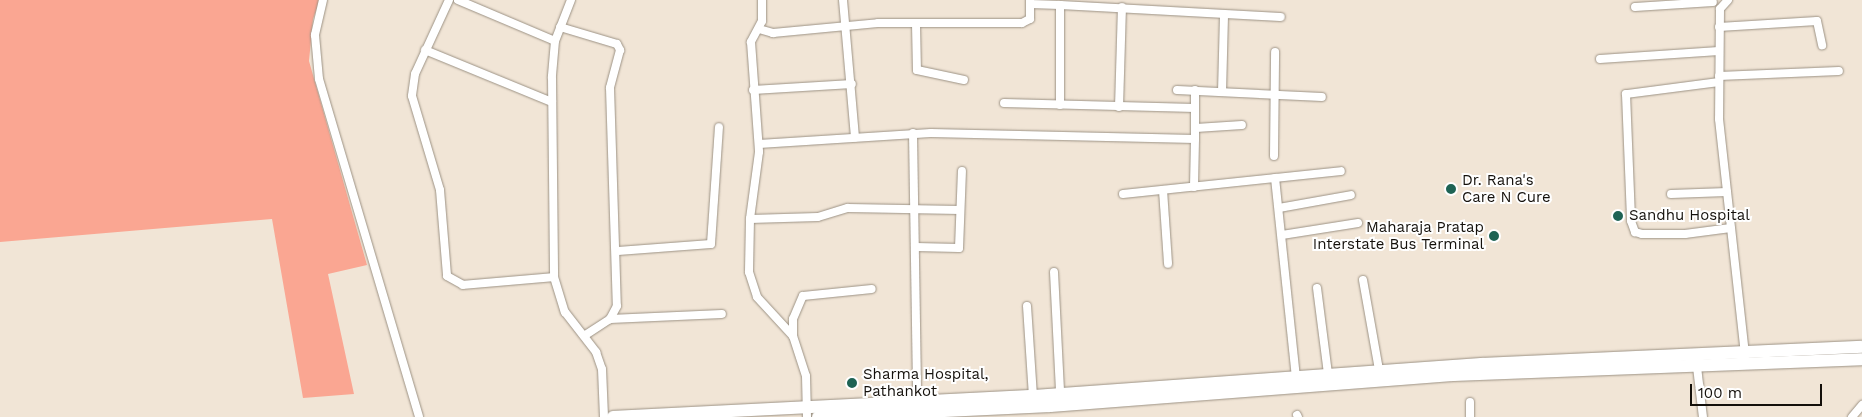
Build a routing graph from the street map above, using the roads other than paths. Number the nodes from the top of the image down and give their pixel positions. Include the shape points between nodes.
1 (323, 0) edge
2 (449, 0) edge
3 (458, 0) edge
4 (571, 0) edge
5 (762, 0) edge
6 (843, 0) edge
7 (1728, 0) edge
8 (1712, 1) edge
9 (1030, 2) edge
10 (1102, 3) edge
11 (1667, 3) edge
12 (1060, 5) junction
13 (1122, 7) junction
14 (1635, 7) dead end
15 (1720, 9) junction
16 (1224, 15) junction
17 (1281, 17) dead end
18 (916, 24) junction
19 (846, 26) junction
20 (560, 27) junction
21 (1719, 27) junction
22 (759, 29) junction
23 (554, 41) junction
24 (1822, 45) dead end
25 (426, 50) junction
26 (1719, 51) junction
27 (1275, 52) dead end
28 (1600, 59) dead end
29 (1839, 71) dead end
30 (1719, 79) junction
31 (964, 80) dead end
32 (852, 84) junction
33 (753, 90) junction
34 (1177, 90) dead end
35 (1195, 90) junction
36 (1222, 92) junction
37 (1274, 94) junction
38 (1322, 97) dead end
39 (552, 102) junction
40 (1004, 103) dead end
41 (1060, 105) junction
42 (1119, 107) junction
43 (1195, 108) junction
44 (1242, 125) dead end
45 (719, 127) dead end
46 (1196, 128) junction
47 (913, 134) junction
48 (855, 137) junction
49 (1195, 139) junction
50 (759, 144) junction
51 (1274, 156) dead end
52 (1341, 170) dead end
53 (962, 171) dead end
54 (1275, 178) junction
55 (1194, 186) junction
56 (1163, 190) junction
57 (1726, 192) junction
58 (1123, 194) dead end
59 (1671, 194) dead end
60 (1351, 195) dead end
61 (916, 207) junction
62 (1278, 208) junction
63 (960, 210) junction
64 (750, 220) junction
65 (1358, 223) dead end
66 (1731, 228) junction
67 (1282, 235) junction
68 (916, 247) junction
69 (618, 252) junction
70 (1168, 264) dead end
71 (1054, 272) dead end
72 (554, 277) junction
73 (1363, 280) dead end
74 (1316, 288) dead end
75 (872, 289) dead end
76 (1027, 306) dead end
77 (722, 314) dead end
78 (610, 319) junction
79 (585, 335) junction
80 (793, 336) junction
81 (1862, 347) edge
82 (1744, 350) junction
83 (1862, 359) edge
84 (1745, 365) junction
85 (1697, 367) junction
86 (1379, 370) junction
87 (1328, 374) junction
88 (1296, 377) junction
89 (1060, 392) junction
90 (1033, 396) junction
91 (917, 401) junction
92 (1470, 402) dead end
93 (1862, 405) edge
94 (808, 412) edge
95 (944, 414) edge
96 (898, 415) edge
97 (419, 417) edge
98 (604, 417) edge
99 (613, 417) edge
100 (818, 417) edge
101 (1470, 417) edge
102 (1703, 417) edge
103 (1852, 417) edge

1 - 97 street via 315,35 319,78
2 - 25 street
3 - 23 street
4 - 20 street
5 - 22 street
6 - 19 street
7 - 15 street
8 - 11 street
8 - 15 street
9 - 12 street
9 - 18 street via 1026,23
10 - 12 street
10 - 13 street
11 - 14 street
12 - 41 street
13 - 16 street
13 - 42 street
15 - 21 street
16 - 17 street
16 - 36 street
18 - 19 street
18 - 31 street via 917,70
19 - 22 street via 773,33
19 - 32 street
20 - 23 street
20 - 69 street via 620,46 610,88
21 - 24 street via 1817,21
21 - 26 street
22 - 33 street via 751,42
23 - 39 street
25 - 39 street
25 - 72 street via 412,96 440,190 448,280 463,284
26 - 28 street
26 - 30 street
27 - 37 street
29 - 30 street
30 - 57 street
30 - 66 street via 1626,94 1631,221 1635,232 1642,234 1685,234
32 - 33 street
32 - 48 street
33 - 50 street
34 - 35 street
35 - 36 street
35 - 43 street
36 - 37 street
37 - 38 street
37 - 51 street
39 - 72 street
40 - 41 street
41 - 42 street
42 - 43 street
43 - 46 street
44 - 46 street
45 - 69 street via 710,244
46 - 49 street
47 - 48 street
47 - 49 street
47 - 61 street
48 - 50 street
49 - 55 street
50 - 64 street
52 - 54 street
53 - 63 street
54 - 55 street
54 - 62 street
55 - 56 street
56 - 58 street
56 - 70 street
57 - 59 street
57 - 66 street
60 - 62 street
61 - 63 street
61 - 64 street via 848,208 818,217
61 - 68 street
62 - 67 street
63 - 68 street via 959,248
64 - 80 street via 749,272 754,290
65 - 67 street
66 - 82 street
67 - 88 street
68 - 91 street
69 - 78 street via 617,306
71 - 89 street
72 - 79 street via 565,312
73 - 86 street
74 - 87 street
75 - 80 street via 803,296 793,319
76 - 90 street
77 - 78 street
78 - 79 street
79 - 98 street via 602,369
80 - 94 street via 806,376
81 - 82 main road
82 - 84 street
82 - 86 main road
83 - 84 main road
84 - 85 main road
85 - 95 main road via 1453,375
85 - 102 street
86 - 87 main road
87 - 88 main road
88 - 89 main road
89 - 90 main road
90 - 91 main road
91 - 94 main road
92 - 101 street
93 - 103 street
94 - 99 main road
95 - 96 main road
96 - 100 main road

